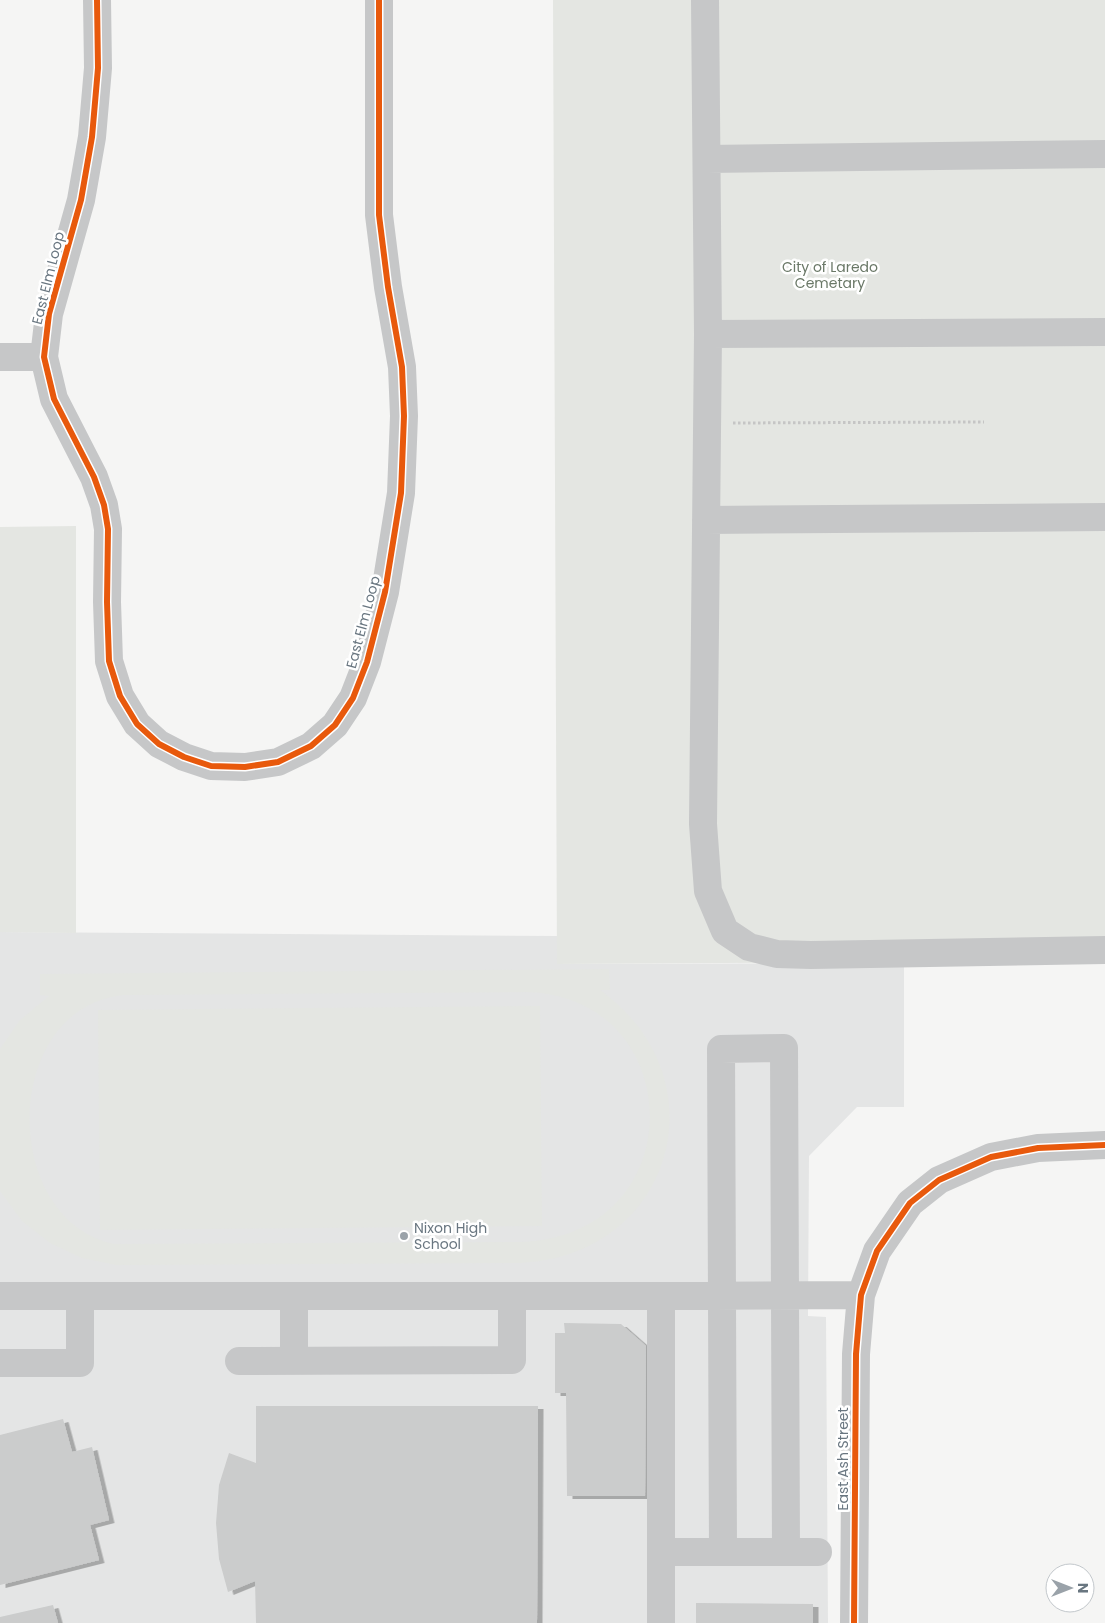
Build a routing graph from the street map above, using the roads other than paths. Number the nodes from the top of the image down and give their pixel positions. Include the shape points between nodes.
1 (97, 0) edge
2 (379, 0) edge
3 (706, 0) edge
4 (1105, 154) edge
5 (707, 160) junction
6 (1105, 332) edge
7 (708, 334) junction
8 (0, 357) edge
9 (44, 357) junction
10 (1105, 516) edge
11 (706, 520) junction
12 (1105, 950) edge
13 (1105, 1144) edge
14 (861, 1295) junction
15 (0, 1296) edge
16 (80, 1296) junction
17 (294, 1296) junction
18 (512, 1296) junction
19 (661, 1296) junction
20 (722, 1296) junction
21 (786, 1296) junction
22 (294, 1360) junction
23 (239, 1361) dead end
24 (0, 1363) edge
25 (661, 1552) junction
26 (723, 1552) junction
27 (786, 1552) junction
28 (818, 1552) dead end
29 (661, 1623) edge
30 (854, 1623) edge

1 - 9 street, East Elm Loop via 98,68 92,137 81,200 49,314
2 - 9 street, East Elm Loop via 379,215 402,367 404,416 400,493 386,592 367,662 353,698 335,725 311,746 278,762 245,767 211,766 160,744 137,724 120,696 109,661 108,529 104,505 94,476 54,398
3 - 5 street
4 - 5 street
5 - 7 street
6 - 7 street
7 - 11 street
8 - 9 street
10 - 11 street
11 - 12 street via 703,824 708,891 725,931 749,947 777,954
13 - 14 street, East Ash Street via 1038,1148 991,1157 939,1180 910,1203 876,1251
14 - 21 street
14 - 30 street, East Ash Street via 856,1354
15 - 16 street
16 - 17 street
16 - 24 street via 80,1363
17 - 18 street
17 - 22 street
18 - 19 street
18 - 22 street via 512,1360
19 - 20 street
19 - 25 street
20 - 21 street
20 - 21 street via 721,1048 784,1048
20 - 26 street
21 - 27 street
22 - 23 street
25 - 26 street
25 - 29 street
26 - 27 street
27 - 28 street

